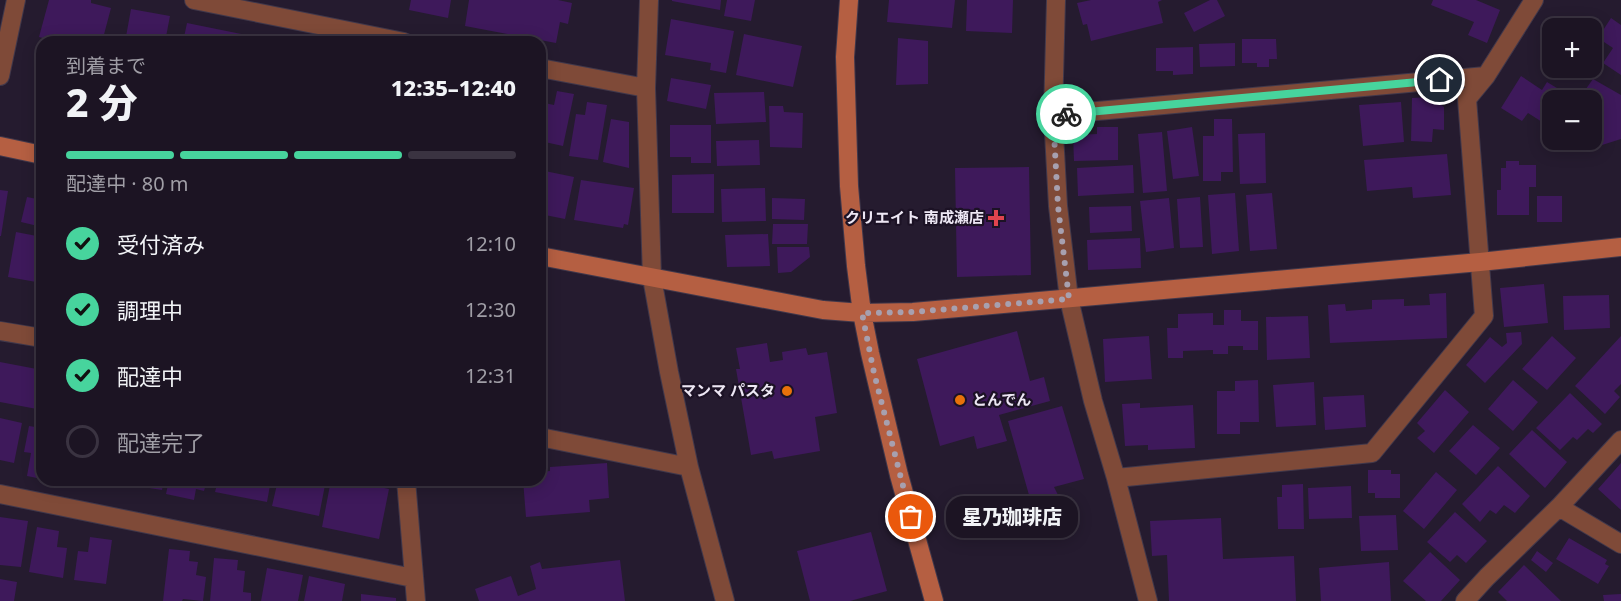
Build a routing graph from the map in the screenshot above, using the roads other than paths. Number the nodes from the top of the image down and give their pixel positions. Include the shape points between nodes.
1 (16, 0) edge
2 (194, 0) edge
3 (649, 0) edge
4 (849, 0) edge
5 (1056, 0) edge
6 (1530, 2) edge
7 (374, 36) edge
8 (546, 69) edge
9 (0, 76) edge
10 (1486, 76) junction
11 (646, 88) junction
12 (1053, 115) junction
13 (0, 146) edge
14 (36, 154) edge
15 (1621, 247) edge
16 (546, 257) edge
17 (1480, 261) junction
18 (652, 278) junction
19 (1069, 299) junction
20 (862, 313) junction
21 (0, 331) edge
22 (36, 338) edge
23 (546, 438) edge
24 (1621, 440) edge
25 (688, 467) junction
26 (1116, 478) junction
27 (406, 486) edge
28 (0, 494) edge
29 (1559, 507) junction
30 (1621, 544) edge
31 (414, 578) junction
32 (416, 601) edge
33 (724, 601) edge
34 (934, 601) edge
35 (1148, 601) edge
36 (1465, 601) edge

1 - 9 street
2 - 7 street
3 - 11 street
4 - 20 street via 845,57 849,186
5 - 12 street
6 - 10 street
8 - 11 street
10 - 12 street
10 - 17 street via 1467,99
11 - 18 street
12 - 19 street
13 - 14 street
15 - 17 street
16 - 18 street
17 - 19 street
17 - 26 street via 1484,316 1372,453
18 - 20 street via 824,310
18 - 25 street
19 - 20 street
19 - 26 street
20 - 34 street via 899,475
21 - 22 street
23 - 25 street
24 - 29 street
25 - 33 street
26 - 35 street
27 - 31 street
28 - 31 street
29 - 30 street
29 - 36 street
31 - 32 street

